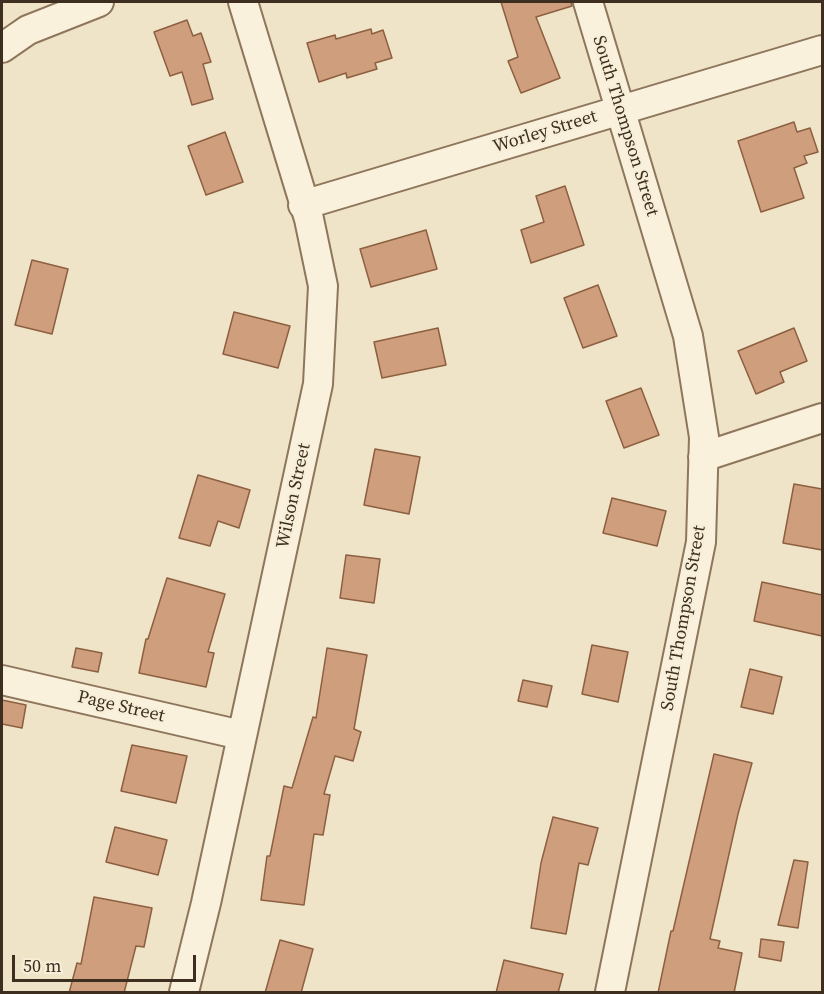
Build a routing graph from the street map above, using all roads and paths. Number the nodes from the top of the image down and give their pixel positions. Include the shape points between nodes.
1 (99, 2) edge
2 (243, 2) edge
3 (588, 2) edge
4 (2, 48) edge
5 (822, 50) edge
6 (620, 110) junction
7 (303, 205) junction
8 (822, 418) edge
9 (703, 457) junction
10 (2, 680) edge
11 (241, 735) junction
12 (184, 993) edge
13 (610, 993) edge

1 - 4 street via 28,30
2 - 7 street, Wilson Street
3 - 6 street, South Thompson Street
5 - 6 street, Worley Street
6 - 7 street, Worley Street
6 - 9 street, South Thompson Street via 688,336 704,437
7 - 11 street, Wilson Street via 323,286 318,384
8 - 9 street
9 - 13 street, South Thompson Street via 701,542
10 - 11 street, Page Street
11 - 12 street, Wilson Street

